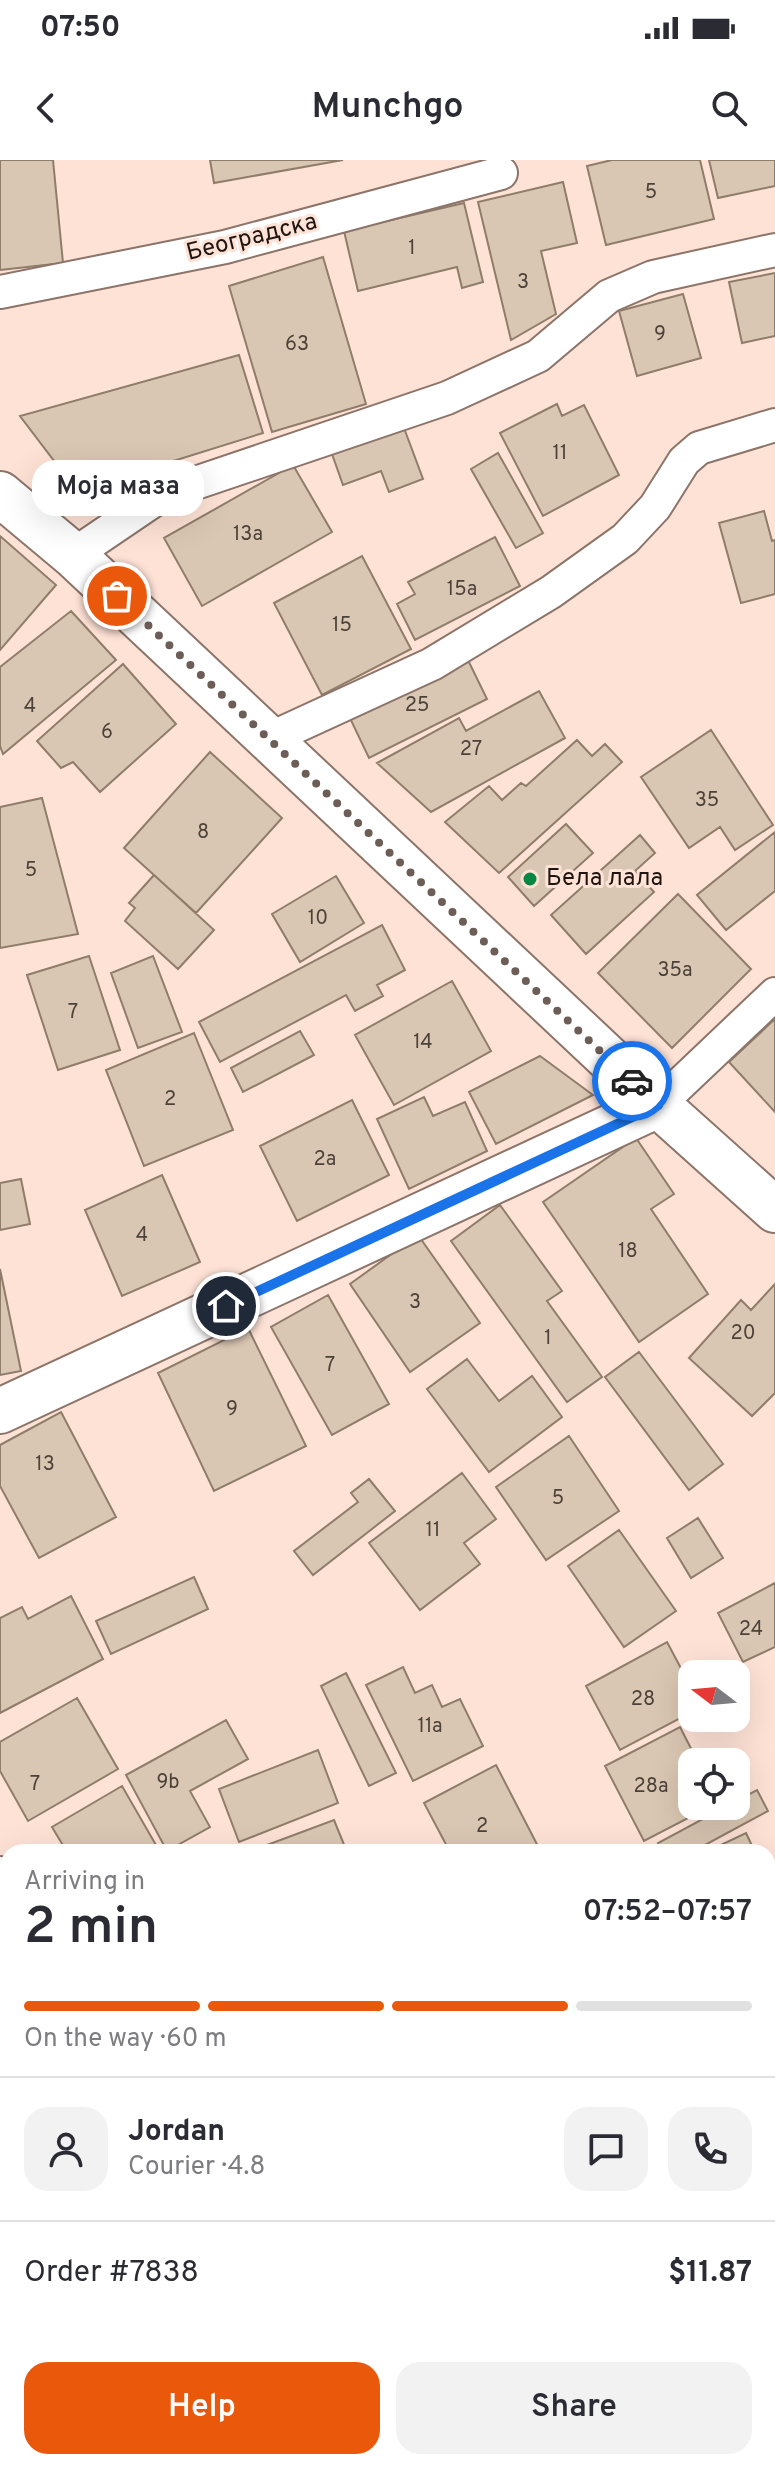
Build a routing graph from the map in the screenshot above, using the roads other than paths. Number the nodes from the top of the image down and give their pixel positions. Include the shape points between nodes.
1 (501, 173) dead end
2 (775, 250) edge
3 (0, 292) edge
4 (775, 425) edge
5 (0, 494) edge
6 (73, 555) junction
7 (269, 739) junction
8 (775, 994) edge
9 (658, 1105) junction
10 (775, 1210) edge
11 (0, 1411) edge

1 - 3 lane, Београдска via 225,247
2 - 6 lane via 653,277 609,296 538,356 447,398 163,494
4 - 7 lane via 699,448 625,539 551,592 432,664
5 - 6 main road
6 - 7 main road
7 - 9 main road
8 - 9 lane
9 - 10 main road
9 - 11 main road

